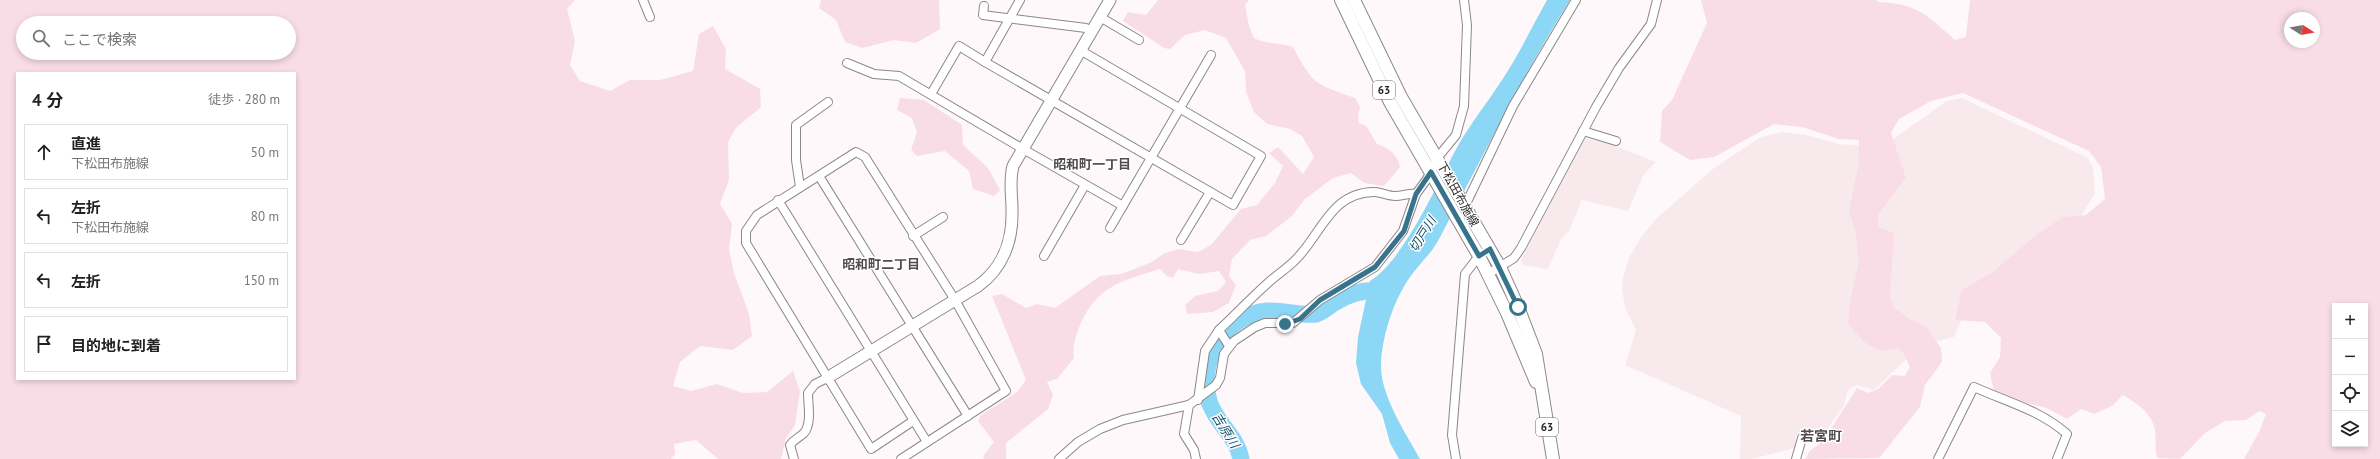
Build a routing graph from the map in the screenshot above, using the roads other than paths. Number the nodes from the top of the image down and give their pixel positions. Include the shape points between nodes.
1 (643, 0) edge
2 (1020, 0) edge
3 (1110, 0) edge
4 (1341, 0) edge
5 (1354, 0) edge
6 (1464, 0) edge
7 (1576, 0) edge
8 (1657, 0) edge
9 (984, 6) dead end
10 (650, 17) dead end
11 (1100, 17) junction
12 (1009, 19) junction
13 (1092, 31) junction
14 (1139, 40) dead end
15 (1080, 50) junction
16 (1210, 55) dead end
17 (985, 62) junction
18 (847, 63) dead end
19 (930, 94) junction
20 (1052, 100) junction
21 (828, 102) dead end
22 (1180, 109) junction
23 (1583, 131) junction
24 (1616, 141) dead end
25 (1023, 149) junction
26 (1151, 158) junction
27 (1439, 160) junction
28 (1433, 174) junction
29 (819, 176) junction
30 (1085, 185) junction
31 (800, 187) junction
32 (1210, 192) junction
33 (1416, 194) junction
34 (778, 200) junction
35 (1123, 206) junction
36 (1461, 207) junction
37 (943, 216) dead end
38 (1110, 228) dead end
39 (913, 236) junction
40 (1181, 240) dead end
41 (1484, 252) junction
42 (1044, 256) dead end
43 (1500, 267) junction
44 (1488, 274) junction
45 (955, 300) junction
46 (914, 325) junction
47 (1219, 330) junction
48 (1229, 346) junction
49 (871, 352) junction
50 (828, 378) junction
51 (1542, 396) junction
52 (1199, 399) junction
53 (1189, 405) junction
54 (968, 416) junction
55 (913, 421) junction
56 (1802, 438) dead end
57 (927, 442) junction
58 (794, 459) edge
59 (901, 459) edge
60 (1059, 459) edge
61 (1196, 459) edge
62 (1456, 459) edge
63 (1553, 459) edge
64 (1796, 459) edge
65 (1938, 459) edge
66 (2057, 459) edge

1 - 10 street
2 - 12 street
3 - 11 street
4 - 28 main road, 下松田布施線 / 63 via 1390,102
5 - 27 main road, 下松田布施線 / 63 via 1401,97
6 - 27 street via 1467,25 1464,106 1456,135
7 - 36 street via 1513,106
8 - 23 street via 1651,24 1619,68
9 - 12 street via 982,15
11 - 13 street
11 - 14 street
12 - 13 street via 1086,28
12 - 17 street
13 - 15 street
15 - 20 street
15 - 22 street
16 - 22 street
17 - 19 street via 958,46
17 - 20 street
18 - 19 street via 874,74 899,76
19 - 25 street
20 - 25 street
20 - 26 street
21 - 31 street via 796,125 796,160
22 - 26 street
22 - 32 street via 1261,156 1233,205
23 - 24 street
23 - 43 street via 1521,248 1514,258
25 - 30 street
25 - 45 street via 1010,177 1012,211 1008,246 999,266 988,279
26 - 32 street
26 - 35 street
27 - 28 street
27 - 36 main road, 下松田布施線 / 63
28 - 33 street
28 - 36 main road, 下松田布施線 / 63
29 - 31 street
29 - 39 street via 856,152 865,157
29 - 46 street
30 - 35 street
30 - 42 street
31 - 34 street
32 - 40 street
33 - 47 street via 1395,196 1375,192 1349,197 1320,226 1299,257
33 - 48 street via 1404,231 1375,267 1310,308 1293,323 1265,323 1255,327
34 - 49 street
34 - 50 street via 757,215 746,231 746,243
35 - 38 street
36 - 41 main road, 下松田布施線 / 63
37 - 39 street
39 - 45 street
41 - 43 main road, 下松田布施線 / 63
41 - 44 main road, 下松田布施線 / 63
41 - 62 street via 1465,274 1452,436
43 - 44 street
43 - 51 main road, 下松田布施線 / 63 via 1536,354
44 - 51 main road, 下松田布施線 / 63
45 - 46 street
45 - 54 street via 1006,391
46 - 49 street
46 - 54 street
47 - 48 street
47 - 52 street via 1205,351
48 - 52 street via 1224,354 1220,378 1216,385
49 - 50 street
49 - 55 street
50 - 55 street via 871,449
50 - 58 street via 815,384 808,393 808,426 804,434 794,439 790,446
51 - 63 main road, 下松田布施線 / 63
52 - 53 street
53 - 60 street via 1123,420 1100,429 1078,442
53 - 61 street via 1184,434 1194,450
54 - 57 street
55 - 57 street
56 - 64 street
57 - 59 street
65 - 66 street via 1974,387 2029,409 2054,423 2067,434

